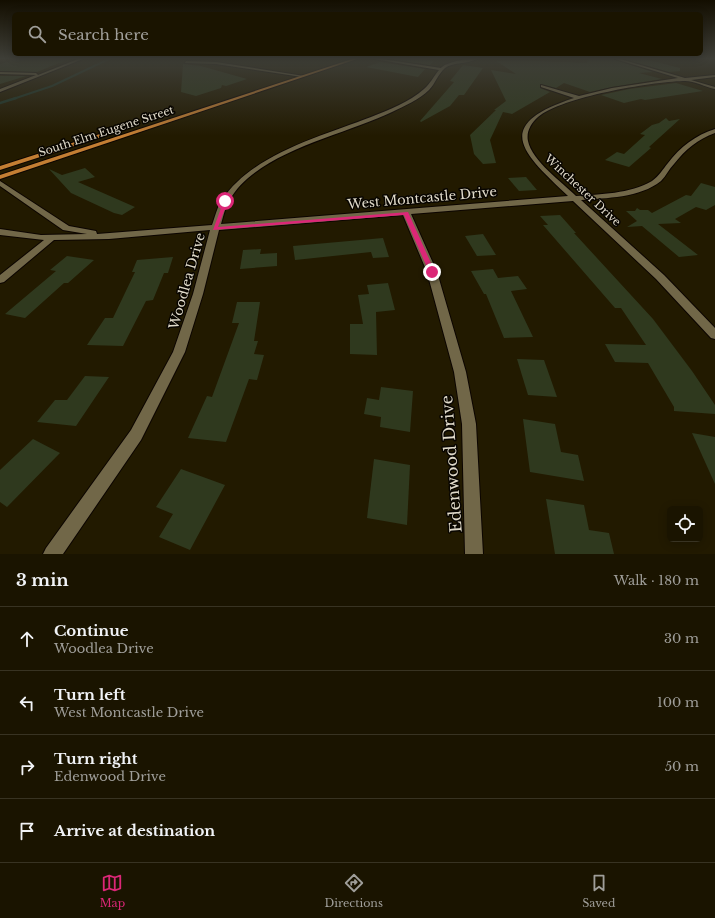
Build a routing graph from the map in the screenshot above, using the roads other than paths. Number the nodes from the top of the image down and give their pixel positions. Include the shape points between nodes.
1 (16, 85) edge
2 (259, 85) edge
3 (276, 85) edge
4 (430, 85) edge
5 (645, 85) edge
6 (542, 86) dead end
7 (0, 91) edge
8 (577, 97) junction
9 (172, 113) dead end
10 (715, 131) edge
11 (106, 134) dead end
12 (0, 168) edge
13 (0, 177) edge
14 (0, 183) edge
15 (574, 198) junction
16 (406, 213) junction
17 (66, 228) junction
18 (215, 229) junction
19 (0, 232) edge
20 (109, 236) junction
21 (50, 239) junction
22 (0, 280) edge
23 (715, 335) edge
24 (52, 554) edge
25 (474, 554) edge

1 - 7 street
2 - 9 main road, South Elm Eugene Street
3 - 13 main road, South Elm Eugene Street
4 - 18 street, Woodlea Drive via 412,100 388,112 268,161 235,188 225,201
5 - 8 street, Winchester Drive
6 - 8 street
8 - 15 street, Winchester Drive via 529,122 524,141 534,159
10 - 15 street, West Montcastle Drive via 695,139 659,178 646,186 626,192
11 - 12 main road, South Elm Eugene Street
14 - 17 street, West Montcastle Drive
15 - 16 street, West Montcastle Drive
15 - 23 street, Winchester Drive via 660,277
16 - 18 street, West Montcastle Drive
16 - 25 street, Edenwood Drive via 432,272 460,372 469,424
17 - 20 street, West Montcastle Drive
17 - 21 street
18 - 20 street, West Montcastle Drive
18 - 24 street, Woodlea Drive via 179,352 136,435
19 - 21 street, West Montcastle Drive
20 - 21 street, West Montcastle Drive
21 - 22 street

